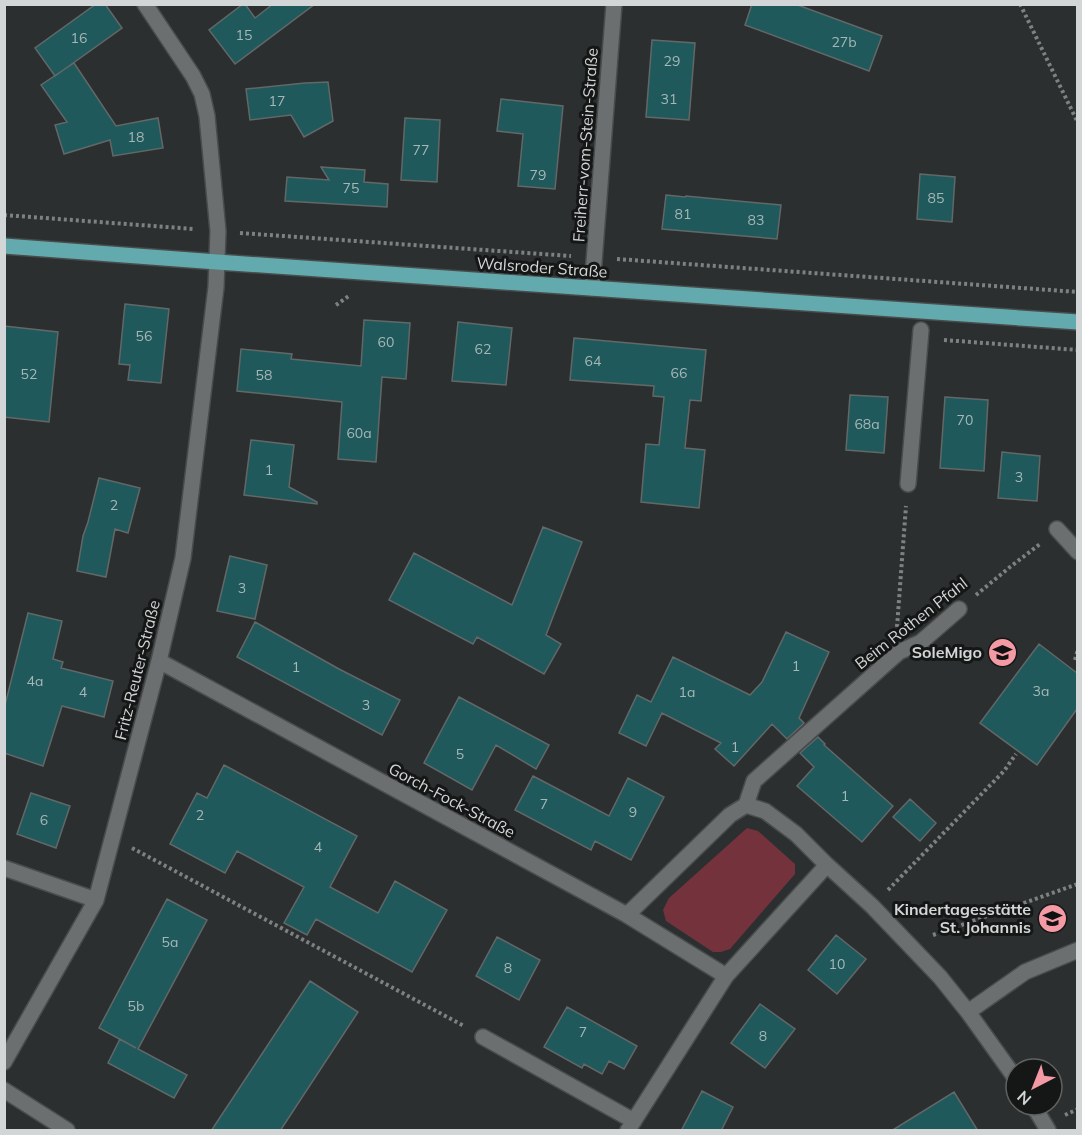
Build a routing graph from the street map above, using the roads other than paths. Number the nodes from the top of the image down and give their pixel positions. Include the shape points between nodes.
1 (145, 4) edge
2 (614, 4) edge
3 (4, 246) edge
4 (217, 262) junction
5 (592, 288) junction
6 (1077, 322) edge
7 (920, 334) road end
8 (908, 484) road end
9 (1057, 529) dead end
10 (1077, 552) edge
11 (959, 609) road end
12 (159, 661) junction
13 (746, 806) junction
14 (827, 865) junction
15 (4, 868) edge
16 (96, 900) junction
17 (627, 915) junction
18 (1077, 950) edge
19 (726, 976) junction
20 (968, 1012) junction
21 (483, 1037) road end
22 (4, 1062) edge
23 (1004, 1062) edge
24 (4, 1090) edge
25 (1040, 1117) edge
26 (631, 1126) edge
27 (67, 1131) edge
28 (1048, 1131) edge

1 - 4 street, Fritz-Reuter-Straße via 202,94 218,231
2 - 5 street, Freiherr-vom-Stein-Straße
3 - 4 main road, Walsroder Straße
4 - 5 main road, Walsroder Straße
4 - 12 street, Fritz-Reuter-Straße via 183,558
5 - 6 main road, Walsroder Straße
7 - 8 street
9 - 10 street
11 - 13 street, Beim Rothen Pfahl via 921,642 899,652 754,781
12 - 16 street, Fritz-Reuter-Straße
12 - 17 street, Gorch-Fock-Straße
13 - 14 street via 765,811 796,834
13 - 17 street via 730,815
14 - 19 street
14 - 20 street via 909,944
15 - 16 street
16 - 22 street, Fritz-Reuter-Straße
17 - 19 street, Gorch-Fock-Straße
18 - 20 street via 1025,972
19 - 26 street
20 - 23 street
21 - 26 street
24 - 27 street
25 - 28 street

